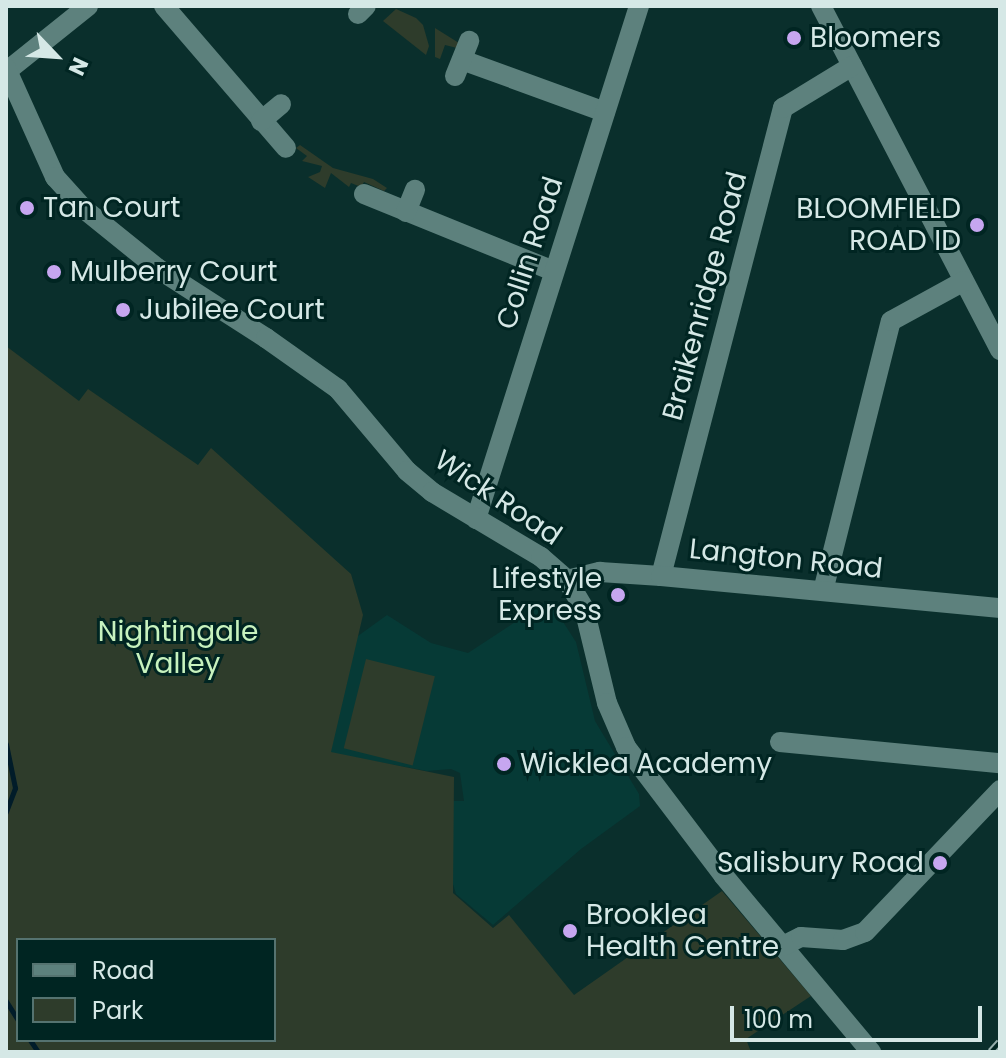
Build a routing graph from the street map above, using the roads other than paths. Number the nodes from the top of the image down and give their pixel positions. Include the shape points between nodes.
1 (88, 6) edge
2 (164, 6) edge
3 (639, 6) edge
4 (821, 6) edge
5 (462, 59) dead end
6 (852, 66) junction
7 (6, 70) edge
8 (281, 104) dead end
9 (605, 112) junction
10 (261, 121) junction
11 (286, 148) dead end
12 (415, 190) dead end
13 (364, 194) dead end
14 (406, 212) junction
15 (554, 271) junction
16 (964, 281) junction
17 (1000, 350) edge
18 (476, 519) junction
19 (661, 576) junction
20 (567, 580) junction
21 (823, 591) junction
22 (1000, 608) edge
23 (780, 742) dead end
24 (1000, 763) edge
25 (1000, 790) edge
26 (783, 946) junction
27 (871, 1052) edge

1 - 7 street
2 - 10 street
3 - 9 street, Collin Road
4 - 6 street
5 - 9 street
6 - 16 street
6 - 19 street, Braikenridge Road via 783,108
7 - 18 street, Wick Road via 55,177 84,209 157,268 338,389 407,471
8 - 10 street
9 - 15 street, Collin Road
10 - 11 street
12 - 14 street
13 - 14 street
14 - 15 street
15 - 18 street, Collin Road
16 - 17 street
16 - 21 street via 891,321
18 - 20 street, Wick Road via 541,557
19 - 20 street, Langton Road via 600,572
19 - 21 street, Langton Road
20 - 26 street, Wick Road via 584,608 607,703 626,747
21 - 22 street, Langton Road
23 - 24 street
25 - 26 street via 865,932 843,940 801,937
26 - 27 street, Wick Road

